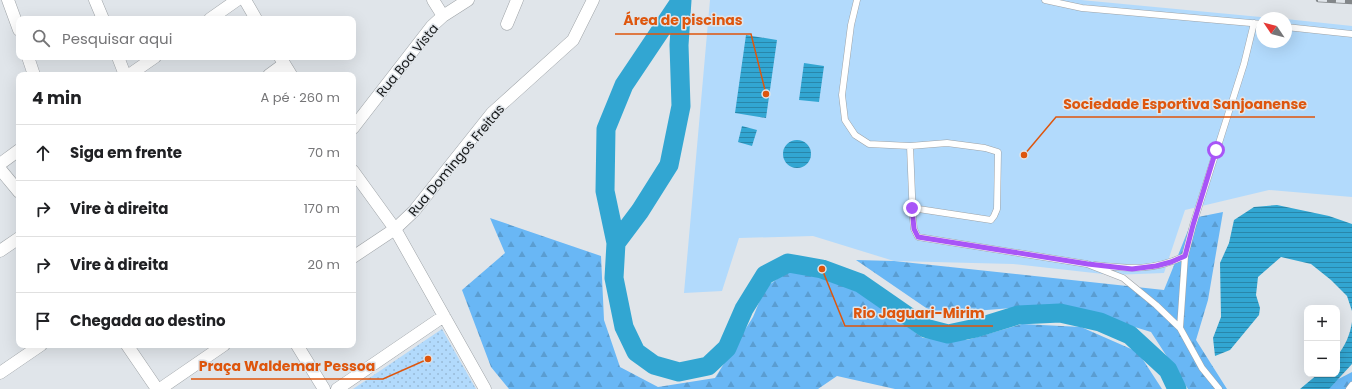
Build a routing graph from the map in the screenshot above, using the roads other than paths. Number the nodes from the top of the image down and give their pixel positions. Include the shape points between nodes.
1 (8, 0) edge
2 (95, 0) edge
3 (237, 0) edge
4 (245, 0) edge
5 (433, 0) edge
6 (468, 0) edge
7 (517, 0) edge
8 (593, 0) edge
9 (857, 0) edge
10 (1045, 0) edge
11 (102, 16) edge
12 (214, 16) edge
13 (254, 16) edge
14 (444, 16) junction
15 (16, 22) edge
16 (1254, 23) joint
17 (507, 24) dead end
18 (1292, 28) edge
19 (1352, 34) edge
20 (29, 60) edge
21 (119, 60) edge
22 (151, 60) edge
23 (282, 60) edge
24 (33, 72) edge
25 (124, 72) edge
26 (133, 72) edge
27 (272, 72) edge
28 (289, 72) edge
29 (356, 124) edge
30 (910, 146) junction
31 (16, 152) edge
32 (0, 164) edge
33 (0, 169) edge
34 (356, 175) edge
35 (16, 188) edge
36 (912, 208) junction
37 (395, 229) junction
38 (16, 240) edge
39 (0, 251) edge
40 (356, 255) edge
41 (1185, 256) junction
42 (1088, 264) junction
43 (444, 316) junction
44 (1180, 328) junction
45 (37, 348) edge
46 (130, 348) edge
47 (220, 348) edge
48 (299, 348) edge
49 (0, 373) edge
50 (1352, 385) edge
51 (158, 389) edge
52 (324, 389) edge
53 (337, 389) edge
54 (486, 389) edge
55 (1218, 389) edge
56 (1349, 389) edge

1 - 15 street
2 - 11 street
3 - 12 street
4 - 13 street
5 - 14 street
6 - 14 street, Rua Boa Vista
7 - 17 street
8 - 37 street, Rua Domingos Freitas via 573,40 492,113 414,212
9 - 30 lane via 851,25 842,95 845,120 855,136 869,144
10 - 16 lane via 1082,8
14 - 29 street, Rua Boa Vista via 432,26
16 - 41 lane via 1244,64
18 - 19 lane
20 - 24 street
21 - 25 street
22 - 26 street
23 - 27 street
23 - 28 street
30 - 36 lane
30 - 36 lane via 947,143 998,152 997,209 991,220
31 - 32 street
33 - 35 street
34 - 37 street
36 - 42 lane via 914,229 918,237
37 - 40 street, Rua Domingos Freitas
37 - 43 street
38 - 39 street
41 - 42 lane via 1156,266 1132,269
41 - 44 lane
42 - 44 lane via 1123,278
43 - 53 street
43 - 54 street
44 - 55 lane via 1202,368
45 - 49 street
46 - 51 street
47 - 51 street
48 - 52 street
50 - 56 lane

